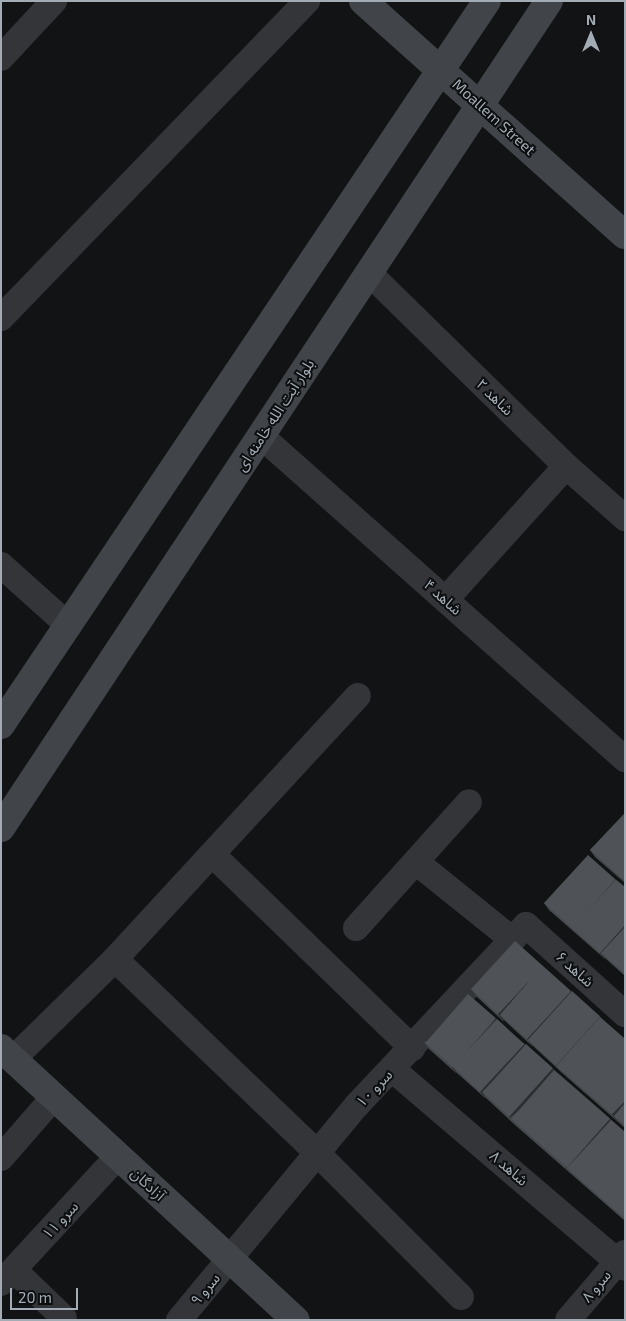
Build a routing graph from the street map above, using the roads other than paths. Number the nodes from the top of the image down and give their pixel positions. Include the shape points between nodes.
1 (54, 1) edge
2 (307, 1) edge
3 (362, 1) edge
4 (487, 1) edge
5 (549, 1) edge
6 (1, 58) edge
7 (441, 70) junction
8 (480, 105) junction
9 (625, 234) edge
10 (368, 273) junction
11 (1, 318) edge
12 (261, 436) junction
13 (566, 466) junction
14 (625, 518) edge
15 (1, 565) edge
16 (446, 599) junction
17 (69, 626) junction
18 (358, 696) dead end
19 (1, 725) edge
20 (625, 760) edge
21 (470, 802) dead end
22 (1, 828) edge
23 (212, 854) junction
24 (416, 862) junction
25 (356, 928) dead end
26 (520, 933) junction
27 (114, 959) junction
28 (625, 1014) edge
29 (412, 1048) junction
30 (7, 1054) edge
31 (392, 1069) junction
32 (54, 1097) junction
33 (316, 1152) junction
34 (118, 1156) junction
35 (1, 1158) edge
36 (230, 1259) junction
37 (622, 1261) edge
38 (7, 1277) edge
39 (461, 1297) dead end
40 (64, 1318) dead end
41 (179, 1320) edge
42 (296, 1320) edge
43 (568, 1320) edge

1 - 6 street
2 - 11 street
3 - 7 street, Moallem Street
4 - 7 street
5 - 8 street, بلوار آیت الله خامنه ای
7 - 8 street, Moallem Street
7 - 17 street
8 - 9 street, Moallem Street
8 - 10 street, بلوار آیت الله خامنه ای
10 - 12 street, بلوار آیت الله خامنه ای
10 - 13 street, شاهد ۲
12 - 16 street, شاهد ۴
12 - 22 street, بلوار آیت الله خامنه ای
13 - 14 street, شاهد ۲
13 - 16 street
15 - 17 street
16 - 20 street, شاهد ۴
17 - 19 street
18 - 23 street
21 - 24 street
23 - 27 street
23 - 29 street
24 - 25 street
24 - 26 street, شاهد ۶
26 - 28 street, شاهد ۶
26 - 29 street, سرو ۱۰
27 - 30 street
27 - 33 street
29 - 31 street, سرو ۱۰
30 - 32 street, آزادگان
31 - 33 street, سرو ۱۰
31 - 37 street, شاهد ۸
32 - 34 street, آزادگان
32 - 35 street
33 - 36 street, سرو ۱۰
33 - 39 street
34 - 36 street, آزادگان
34 - 38 street, سرو ۱۱
36 - 41 street, سرو ۹
36 - 42 street, آزادگان
37 - 43 street, سرو ۸
38 - 40 street

